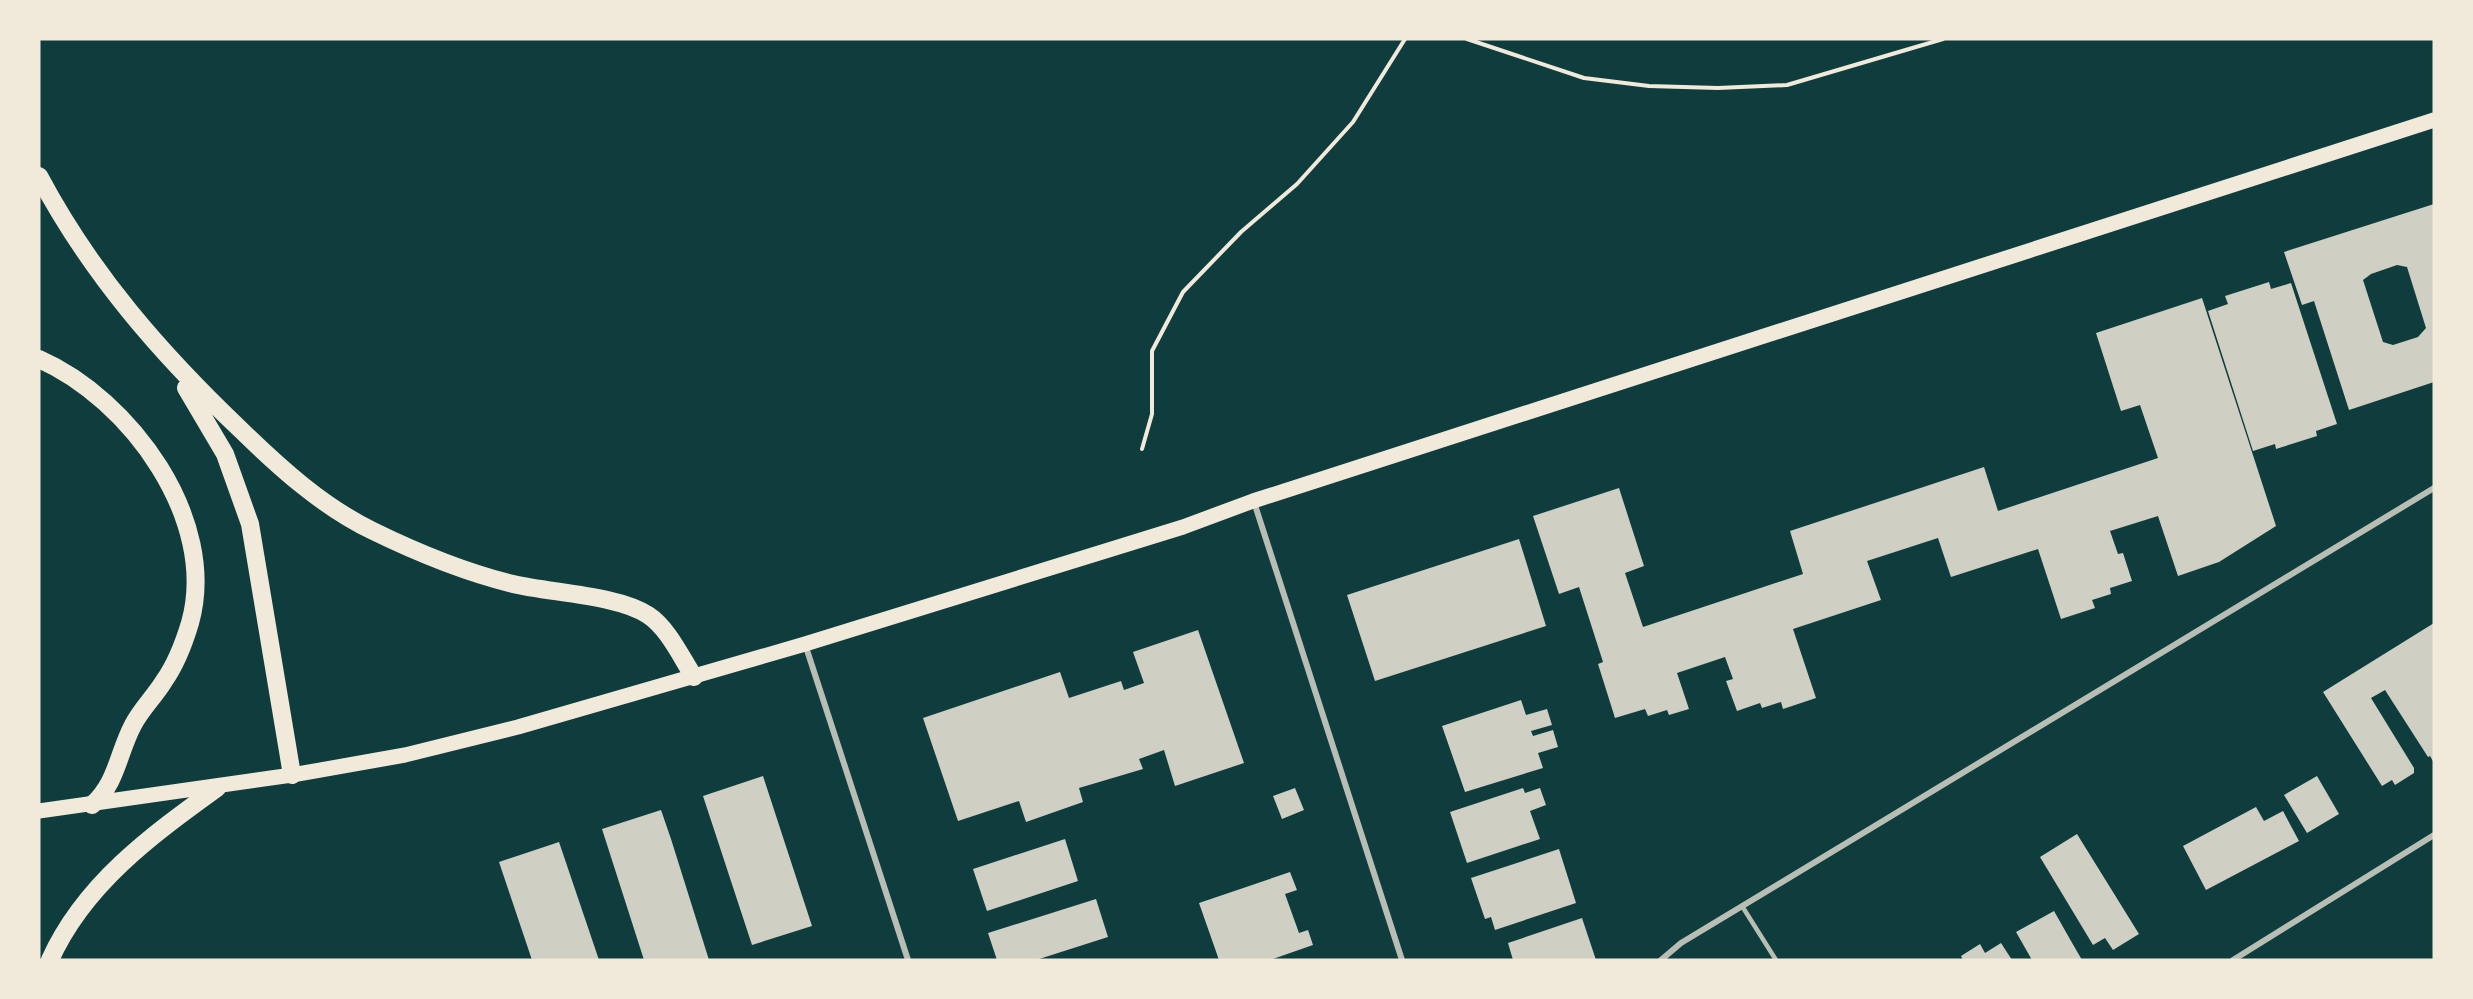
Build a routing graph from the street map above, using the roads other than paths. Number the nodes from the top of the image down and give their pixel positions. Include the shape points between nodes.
1 (2434, 120) edge
2 (39, 176) edge
3 (145, 332) junction
4 (39, 359) edge
5 (2434, 488) edge
6 (1253, 501) junction
7 (805, 644) junction
8 (694, 677) junction
9 (292, 775) junction
10 (217, 788) junction
11 (92, 805) junction
12 (39, 811) edge
13 (2434, 835) edge
14 (1742, 906) junction
15 (908, 959) edge
16 (50, 960) edge
17 (900, 960) edge
18 (1402, 960) edge
19 (1661, 960) edge
20 (1776, 960) edge
21 (2233, 960) edge

1 - 6 main road
2 - 3 highway via 100,275
3 - 8 highway via 260,448 352,520 390,540 468,571 639,609 662,628
3 - 9 highway via 207,420 239,487 259,564
4 - 11 highway via 97,395 153,457 182,512 196,572 191,621 173,667 132,728 108,789
5 - 14 street
6 - 7 main road via 1183,527
6 - 18 street
7 - 8 main road
7 - 15 street
8 - 9 main road via 489,735
9 - 10 main road
10 - 11 main road
10 - 16 highway via 149,839 102,882 74,918
11 - 12 main road
13 - 21 street
14 - 19 street via 1681,943
14 - 20 lane
15 - 17 lane

